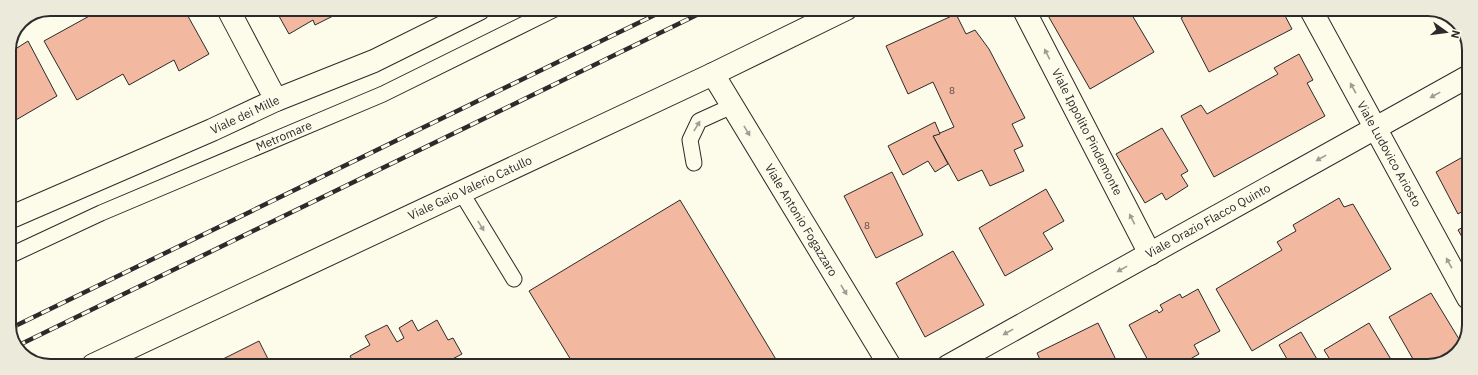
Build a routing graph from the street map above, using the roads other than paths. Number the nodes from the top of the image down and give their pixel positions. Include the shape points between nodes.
1 (232, 16) edge
2 (465, 16) edge
3 (541, 16) edge
4 (834, 16) edge
5 (1027, 16) edge
6 (1313, 16) edge
7 (713, 74) junction
8 (1462, 80) edge
9 (276, 100) junction
10 (732, 106) junction
11 (1375, 128) junction
12 (694, 163) dead end
13 (461, 192) junction
14 (16, 215) edge
15 (16, 253) edge
16 (1150, 254) junction
17 (514, 279) dead end
18 (1462, 287) edge
19 (106, 359) edge
20 (886, 359) edge
21 (961, 359) edge

1 - 9 street
2 - 9 street, Viale dei Mille via 374,61
3 - 15 lane, Metromare via 383,94 101,213
4 - 7 street, Viale Gaio Valerio Catullo
16 -> 5 street, Viale Ippolito Pindemonte
11 -> 6 street, Viale Ludovico Ariosto
7 - 10 street, Viale Antonio Fogazzaro
7 - 13 street, Viale Gaio Valerio Catullo
8 -> 11 street, Viale Orazio Flacco Quinto
9 - 14 street, Viale dei Mille
12 -> 10 lane via 690,140 699,121
10 -> 20 street, Viale Antonio Fogazzaro
11 -> 16 street, Viale Orazio Flacco Quinto
18 -> 11 street, Viale Ludovico Ariosto
13 -> 17 lane
13 - 19 street, Viale Gaio Valerio Catullo
16 -> 21 street, Viale Orazio Flacco Quinto

